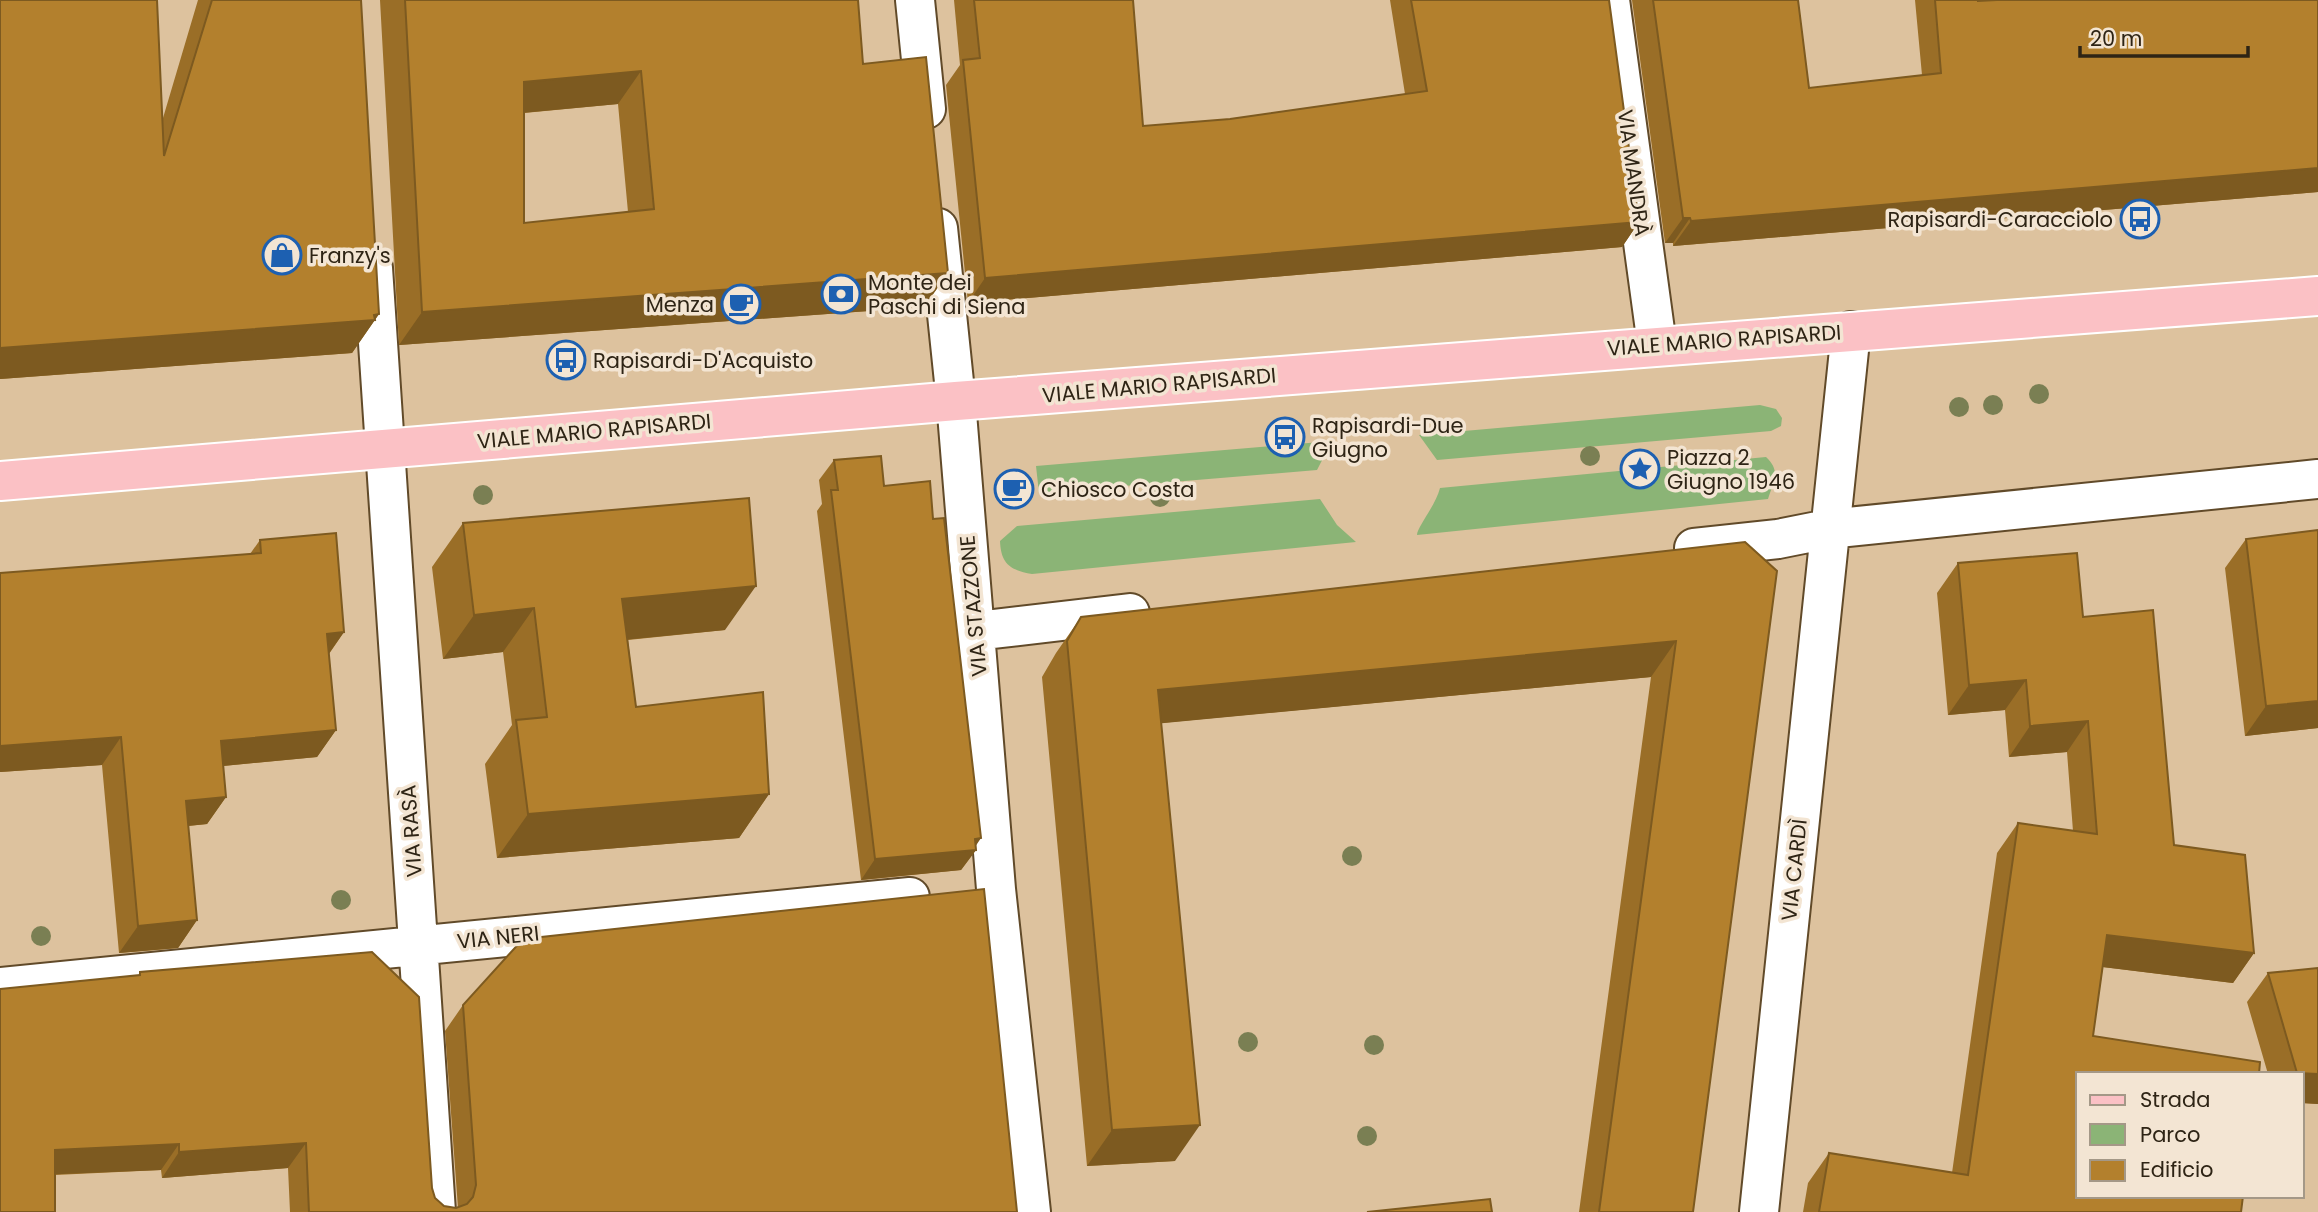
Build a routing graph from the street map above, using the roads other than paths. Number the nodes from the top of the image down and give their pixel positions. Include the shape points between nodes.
1 (915, 0) edge
2 (1610, 0) edge
3 (929, 138) edge
4 (935, 194) edge
5 (371, 235) edge
6 (2318, 296) edge
7 (1851, 331) junction
8 (1657, 345) junction
9 (956, 401) junction
10 (383, 449) junction
11 (2318, 479) edge
12 (0, 481) edge
13 (1828, 529) junction
14 (1653, 553) edge
15 (1169, 609) edge
16 (976, 631) junction
17 (996, 889) junction
18 (419, 945) junction
19 (0, 987) edge
20 (436, 1212) edge
21 (1031, 1212) edge
22 (1759, 1212) edge

1 - 3 street
2 - 8 street, VIA MANDRÀ
4 - 9 street, VIA STAZZONE
5 - 10 street, VIA RASÀ
6 - 7 main road, VIALE MARIO RAPISARDI
7 - 8 main road, VIALE MARIO RAPISARDI
7 - 13 street, VIA CARDÌ
8 - 9 main road, VIALE MARIO RAPISARDI
9 - 10 main road, VIALE MARIO RAPISARDI
9 - 16 street, VIA STAZZONE
10 - 12 main road, VIALE MARIO RAPISARDI
10 - 18 street, VIA RASÀ
11 - 13 street
13 - 14 street
13 - 22 street, VIA CARDÌ
15 - 16 street
16 - 17 street, VIA STAZZONE
17 - 18 street, VIA NERI
17 - 21 street, VIA STAZZONE
18 - 19 street, VIA NERI
18 - 20 street, VIA RASÀ

